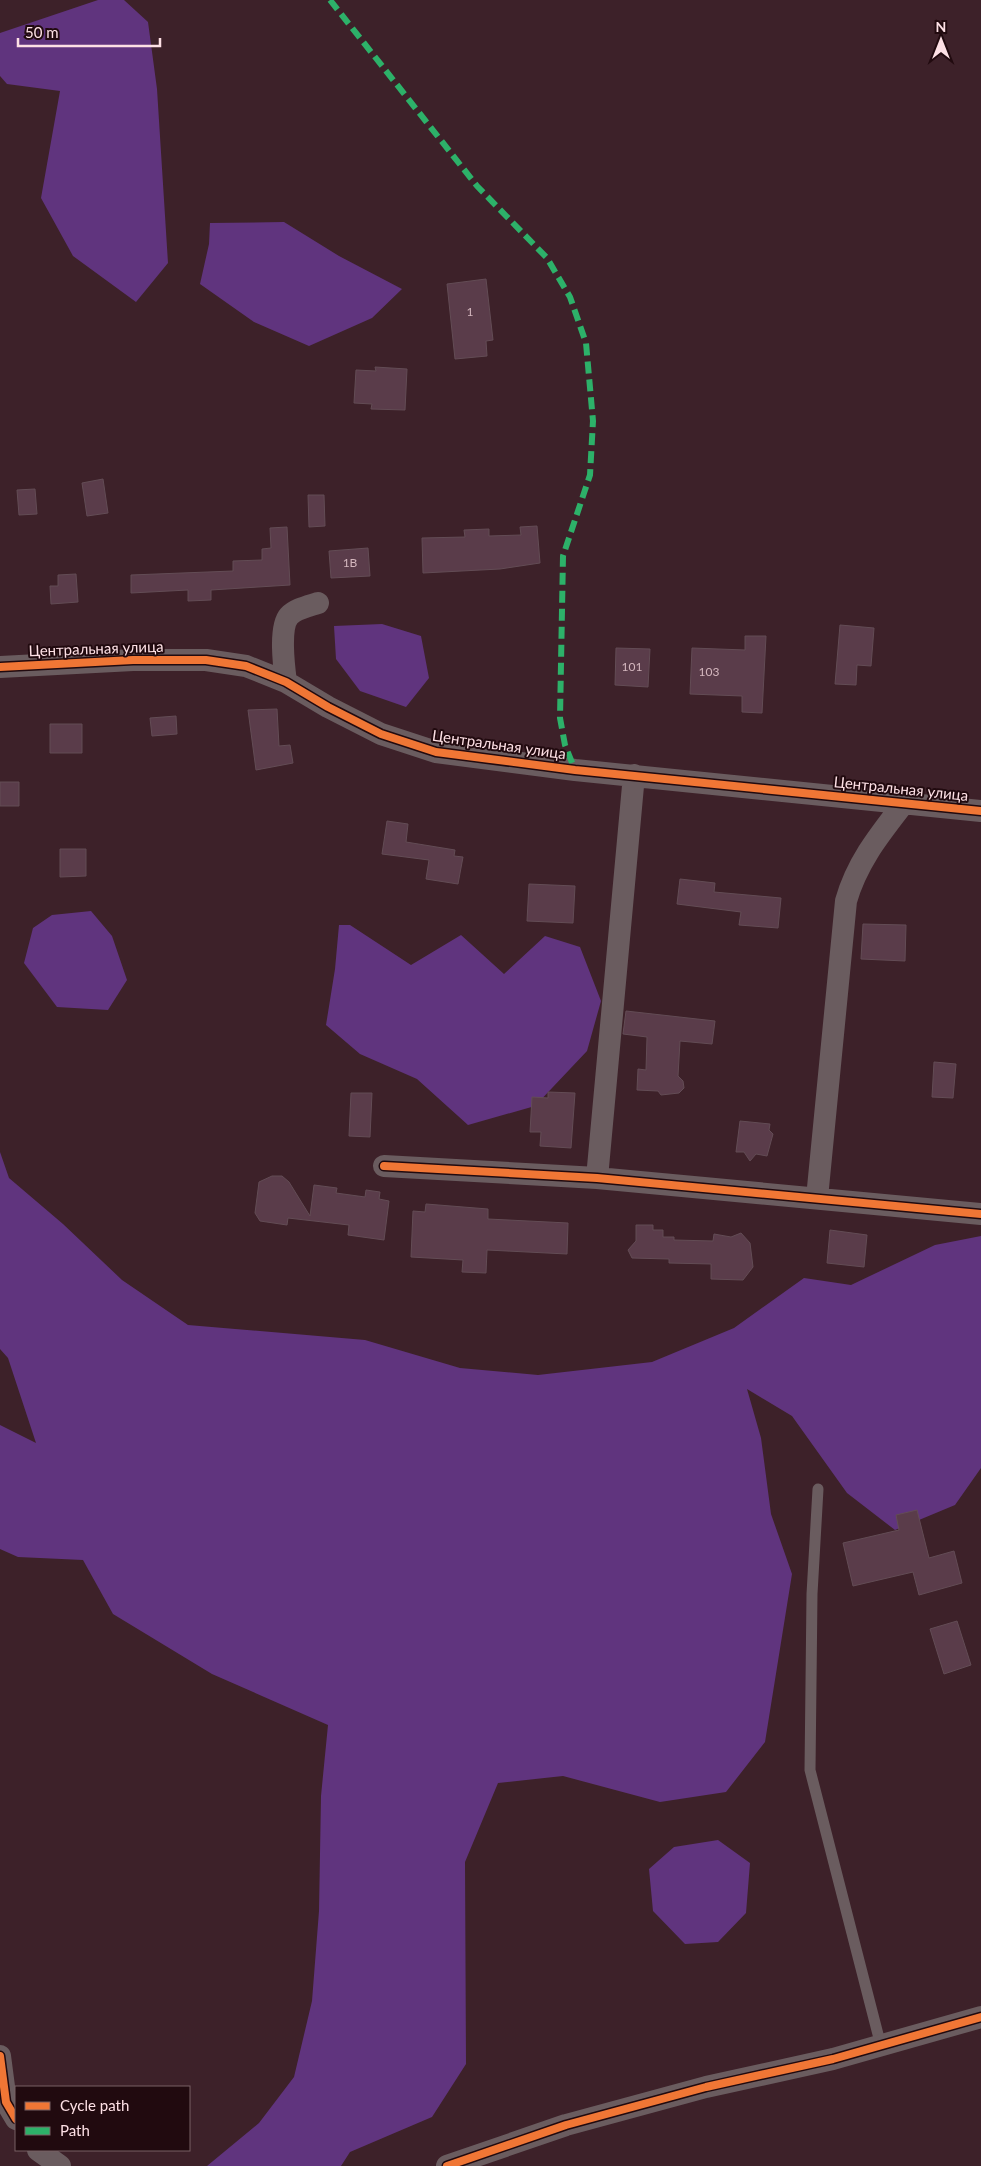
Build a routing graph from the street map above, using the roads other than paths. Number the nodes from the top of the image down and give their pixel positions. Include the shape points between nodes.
1 (318, 603) dead end
2 (0, 667) edge
3 (286, 682) junction
4 (634, 775) junction
5 (904, 803) junction
6 (981, 811) edge
7 (384, 1166) dead end
8 (597, 1178) junction
9 (817, 1198) junction
10 (981, 1214) edge
11 (818, 1489) dead end
12 (981, 2017) edge
13 (880, 2046) junction
14 (0, 2056) edge
15 (15, 2117) edge
16 (39, 2151) edge
17 (60, 2166) edge
18 (447, 2166) edge

1 - 3 street via 290,614 286,620 283,657
2 - 3 street, Центральная улица via 206,660 246,666
3 - 4 street, Центральная улица via 381,734 436,752
4 - 5 street, Центральная улица
4 - 8 street
5 - 6 street, Центральная улица
5 - 9 street via 868,850 853,877 846,901
7 - 8 street
8 - 9 street
9 - 10 street
11 - 13 lane via 812,1594 810,1770
12 - 13 street
13 - 18 street via 576,2122
14 - 15 street via 6,2102
16 - 17 street

